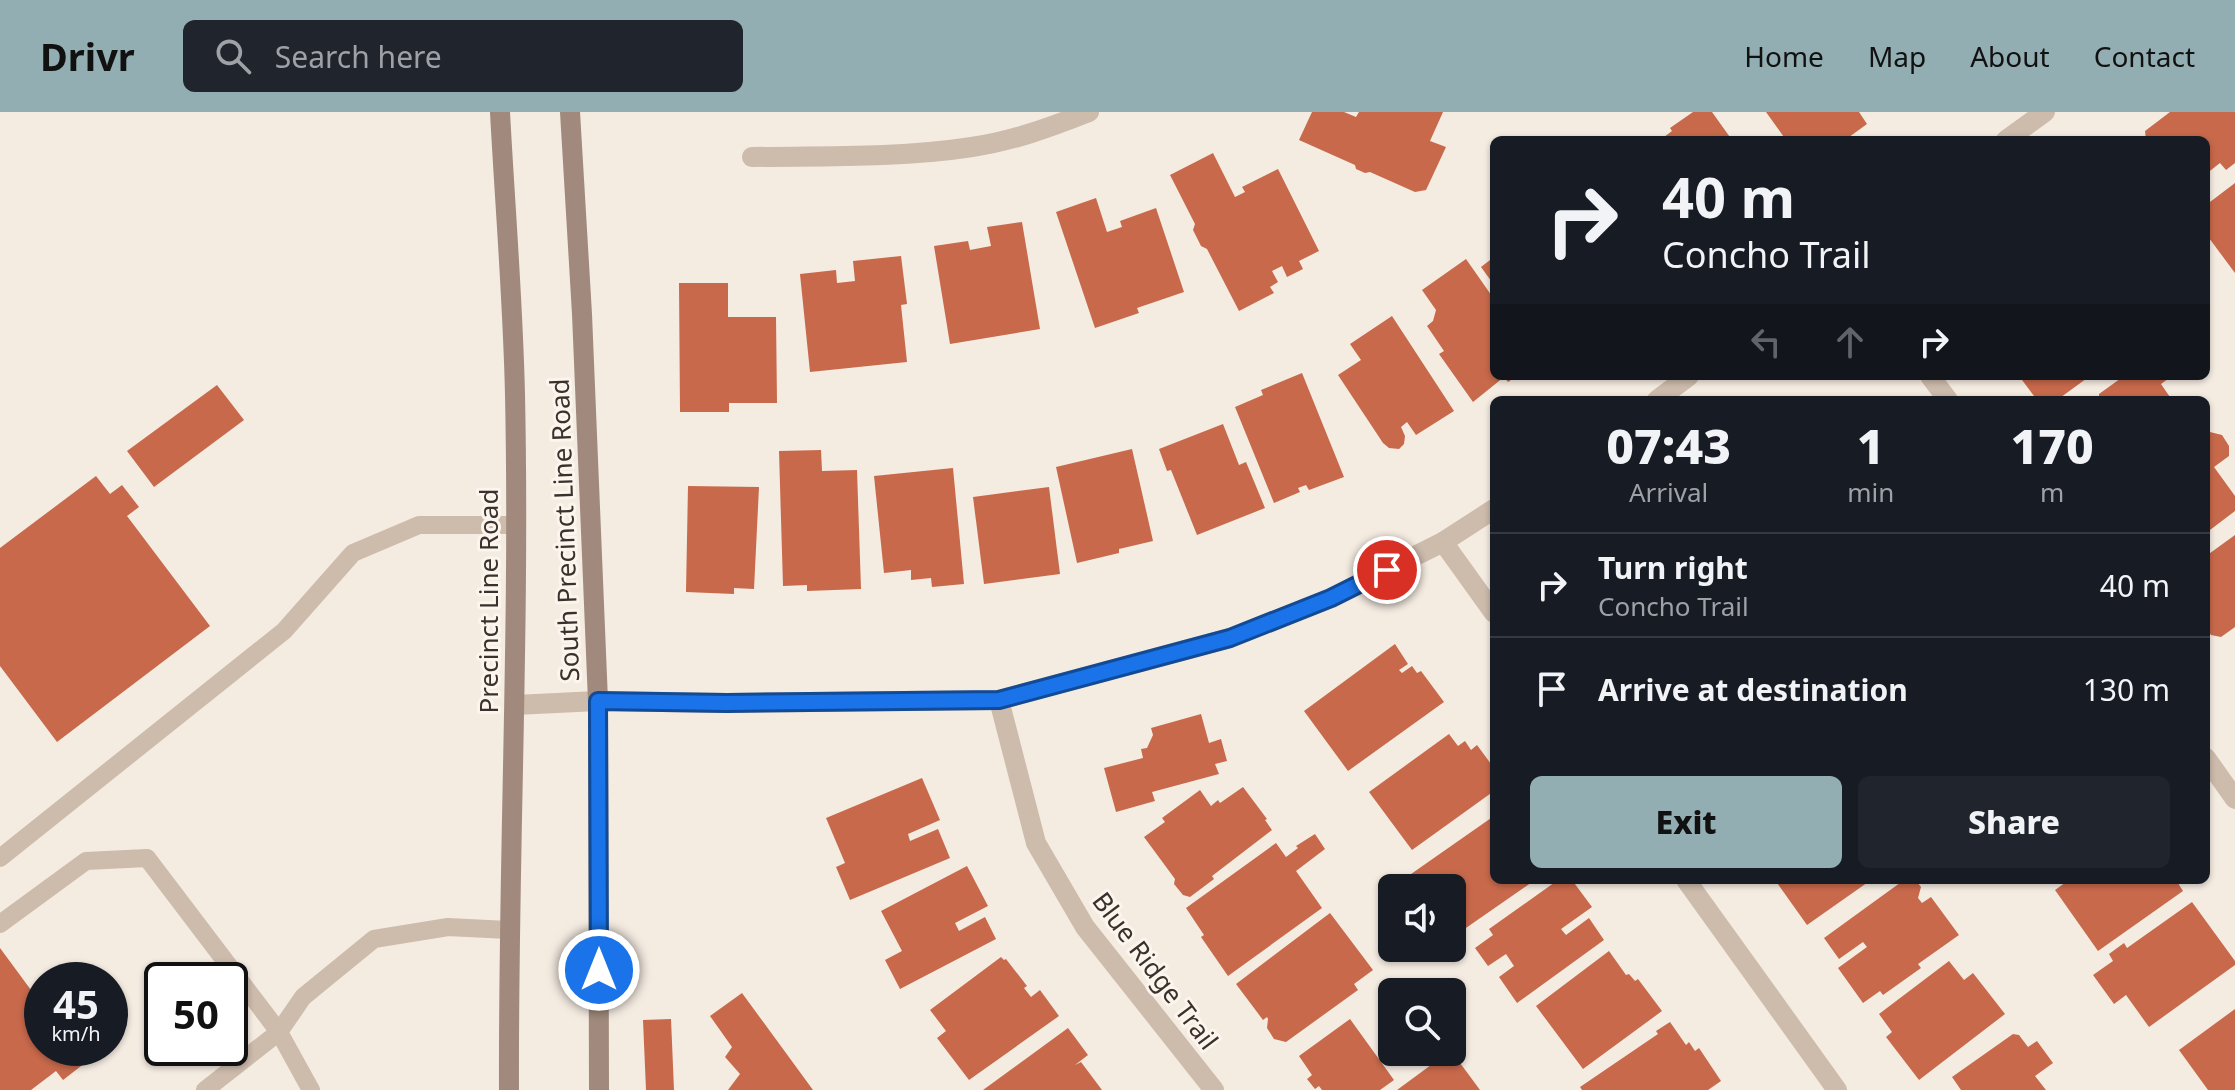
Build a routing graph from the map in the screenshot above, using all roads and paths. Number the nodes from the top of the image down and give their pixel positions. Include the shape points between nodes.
1 (500, 112) edge
2 (570, 112) edge
3 (1089, 112) edge
4 (2045, 112) edge
5 (2012, 136) edge
6 (752, 157) dead end
7 (1684, 380) edge
8 (1662, 396) edge
9 (1490, 512) edge
10 (515, 525) junction
11 (1443, 542) junction
12 (1490, 607) edge
13 (999, 700) junction
14 (598, 701) junction
15 (515, 705) junction
16 (2210, 764) edge
17 (2235, 799) edge
18 (0, 858) edge
19 (1689, 884) edge
20 (0, 924) edge
21 (508, 930) junction
22 (279, 1032) junction
23 (211, 1088) edge
24 (311, 1090) edge
25 (509, 1090) edge
26 (599, 1090) edge
27 (1214, 1090) edge
28 (1837, 1090) edge

1 - 10 main road, Precinct Line Road via 515,393
2 - 14 main road, South Precinct Line Road
3 - 6 street via 1040,131 973,147 878,156
4 - 5 street
7 - 8 street
9 - 11 street
10 - 15 main road, Precinct Line Road
10 - 18 lane via 419,525 353,553 284,631
11 - 12 street
11 - 13 street via 1331,598 1230,638
13 - 14 street
13 - 27 street, Blue Ridge Trail via 1036,843 1085,927
14 - 15 street
14 - 26 main road, South Precinct Line Road
15 - 21 main road, Precinct Line Road
16 - 17 street
19 - 28 street
20 - 22 lane via 86,861 147,858
21 - 22 lane via 448,927 374,939 303,997
21 - 25 main road, Precinct Line Road
22 - 23 lane
22 - 24 lane

